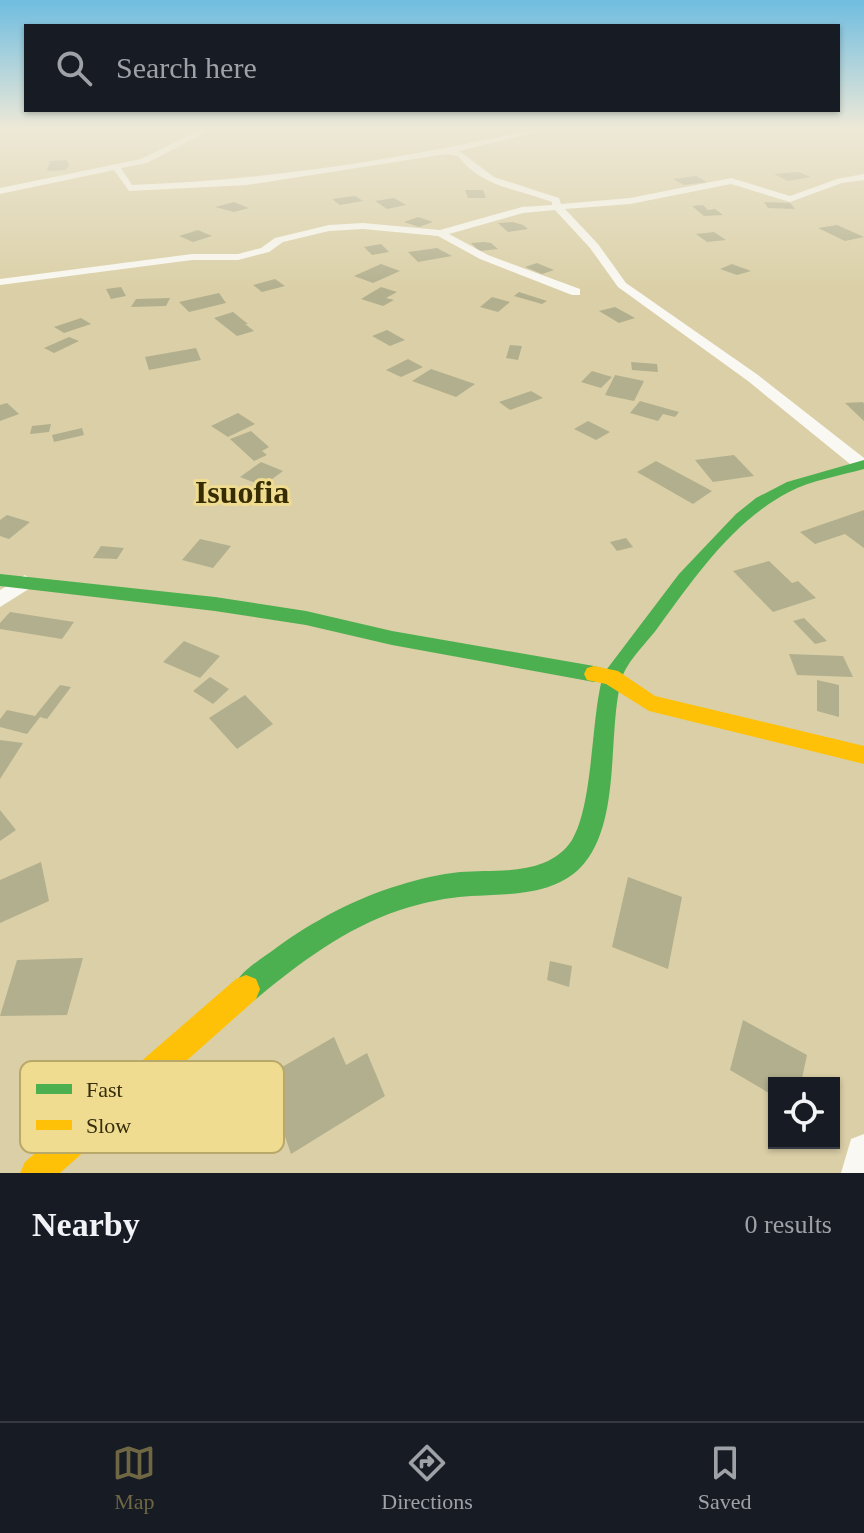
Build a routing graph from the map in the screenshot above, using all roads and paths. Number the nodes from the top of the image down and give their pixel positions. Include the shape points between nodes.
1 (42, 183) edge
2 (126, 183) edge
3 (229, 183) edge
4 (505, 183) edge
5 (722, 183) edge
6 (737, 183) edge
7 (835, 183) edge
8 (0, 191) edge
9 (557, 206) junction
10 (440, 233) junction
11 (0, 282) edge
12 (576, 292) dead end
13 (863, 464) edge
14 (0, 580) edge
15 (25, 582) junction
16 (0, 600) edge
17 (611, 677) junction
18 (864, 755) edge
19 (164, 1061) edge
20 (864, 1152) edge
21 (59, 1153) edge
22 (36, 1173) edge
23 (859, 1173) edge

1 - 8 street
2 - 3 street via 129,188
4 - 9 street via 556,200
5 - 9 street via 630,201
6 - 7 street via 790,199
9 - 10 street via 504,214
9 - 13 street via 622,285
10 - 11 street via 329,228 238,257 192,257
10 - 12 street via 484,257
13 - 17 street via 783,489 754,508 700,559
14 - 15 street
15 - 16 street
15 - 17 street via 306,618
17 - 18 street via 649,703
17 - 19 street via 591,828 573,859 543,878 440,888 396,899 334,926 274,964
20 - 23 street
21 - 22 street

